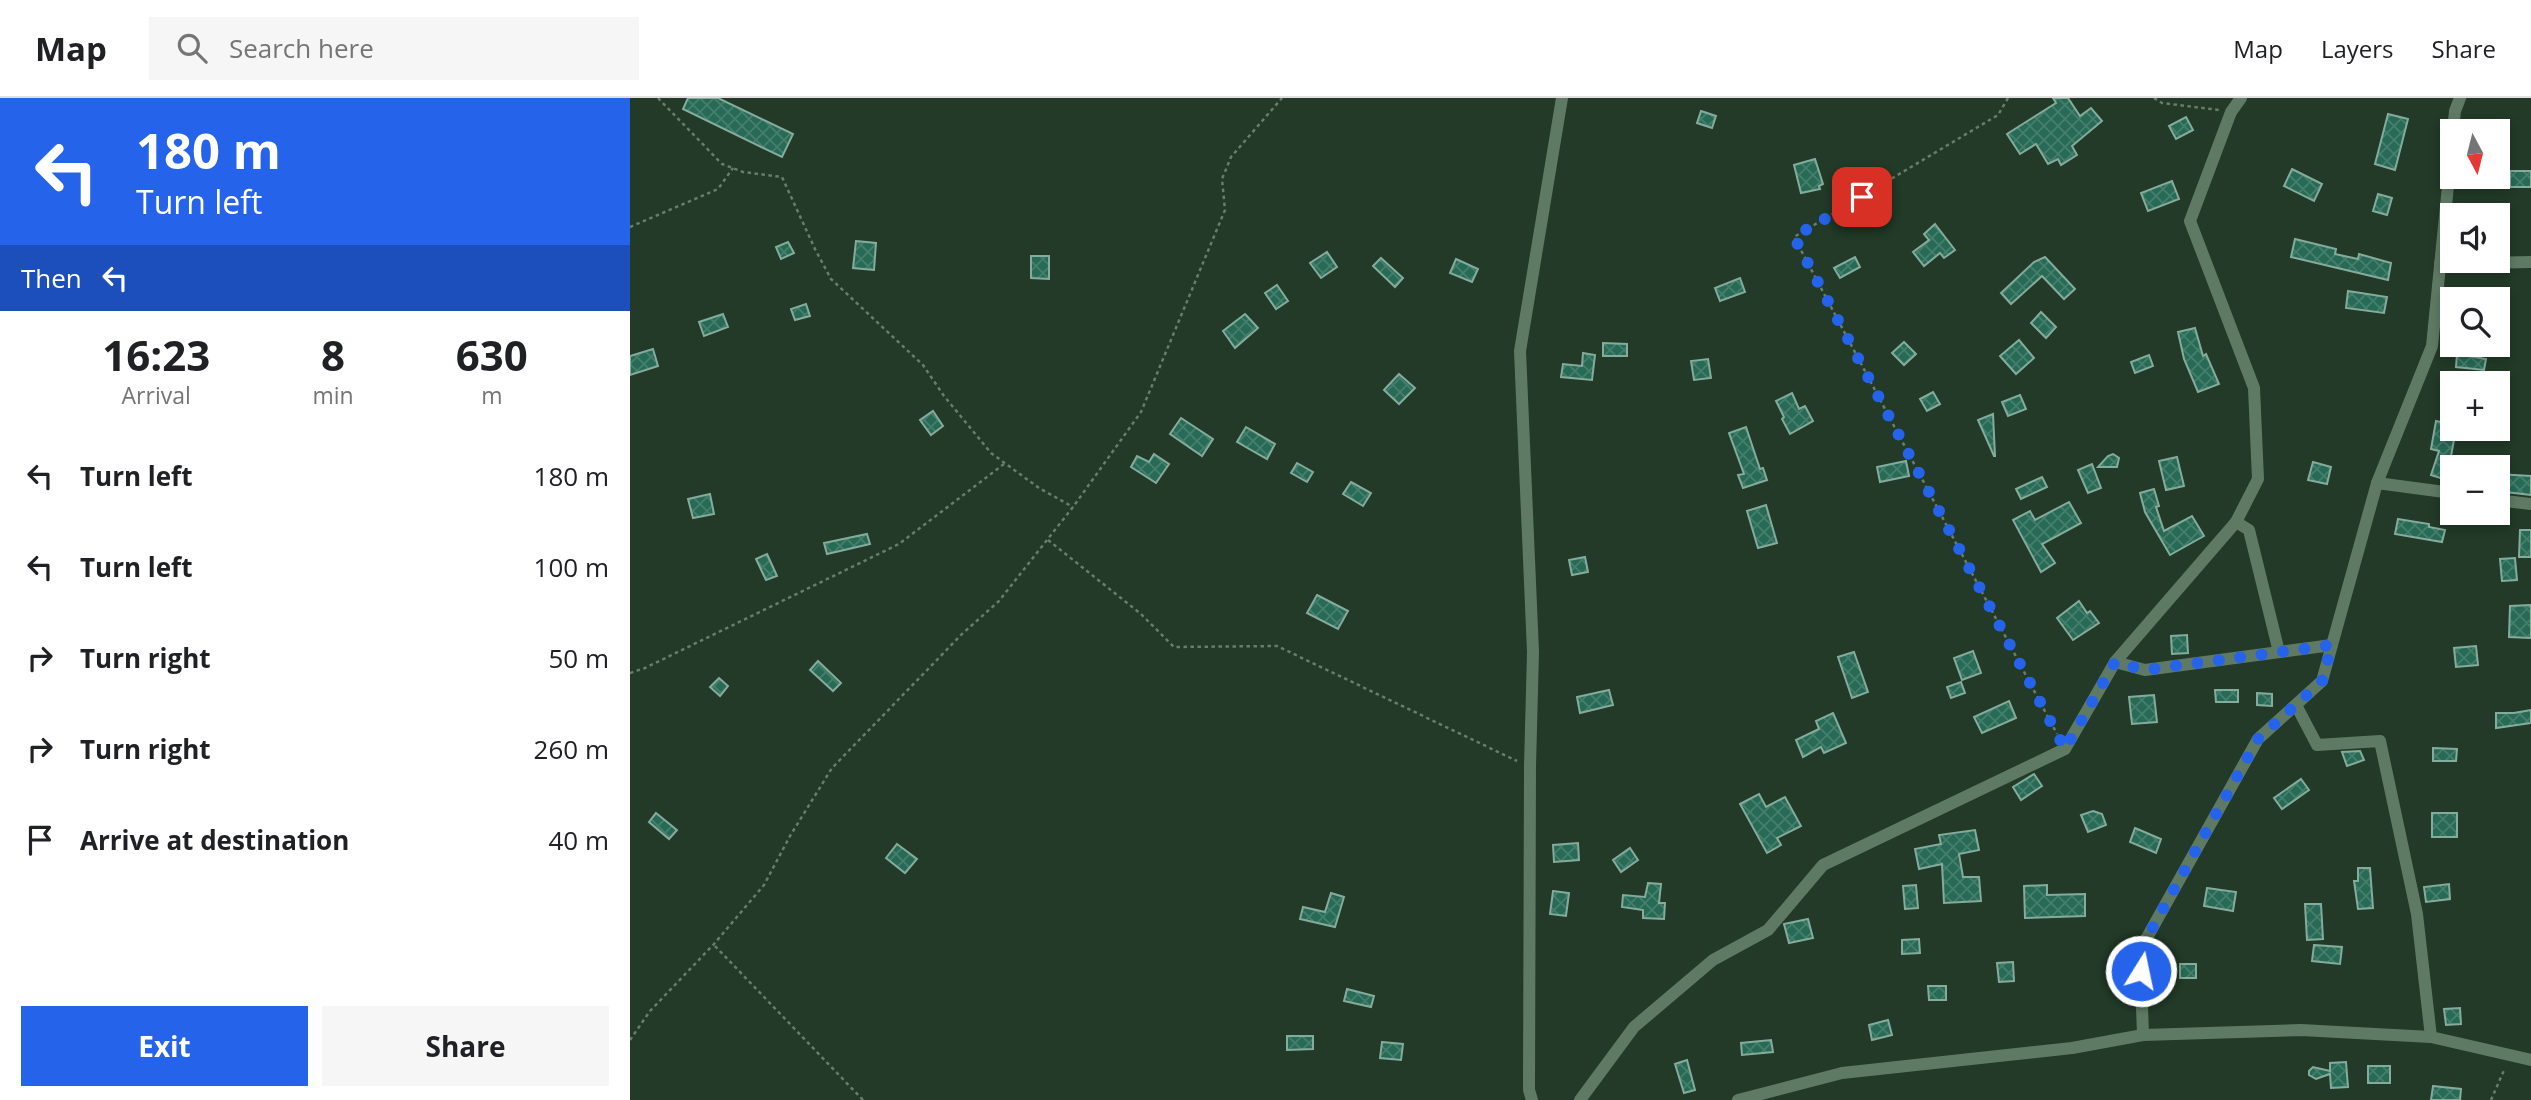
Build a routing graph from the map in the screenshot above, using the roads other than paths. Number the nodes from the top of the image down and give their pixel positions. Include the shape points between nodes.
1 (1562, 98) edge
2 (2241, 98) edge
3 (2460, 98) edge
4 (2454, 119) edge
5 (2510, 262) edge
6 (2531, 262) edge
7 (2440, 264) edge
8 (2377, 483) junction
9 (2440, 491) edge
10 (2510, 502) edge
11 (2531, 504) edge
12 (2236, 522) junction
13 (2332, 645) junction
14 (2279, 652) junction
15 (2115, 662) junction
16 (2296, 705) junction
17 (2143, 1035) junction
18 (2431, 1037) junction
19 (2531, 1060) edge
20 (1532, 1100) edge
21 (1580, 1100) edge
22 (1738, 1100) edge

1 - 20 street via 1520,351 1533,652
2 - 12 street via 2231,112 2190,221 2254,388 2258,479
3 - 4 street
5 - 6 street
7 - 8 street via 2432,346
8 - 9 street
8 - 13 street
10 - 11 street
12 - 14 street via 2249,530
12 - 15 street
13 - 14 street
13 - 16 street via 2322,681
14 - 15 street via 2145,670
15 - 21 street via 2065,749 1823,865 1768,930 1713,960 1634,1027
16 - 17 street via 2258,739 2140,950
16 - 18 street via 2317,745 2380,741 2417,914
17 - 18 street via 2301,1030
17 - 22 street via 2072,1048 1842,1073
18 - 19 street

